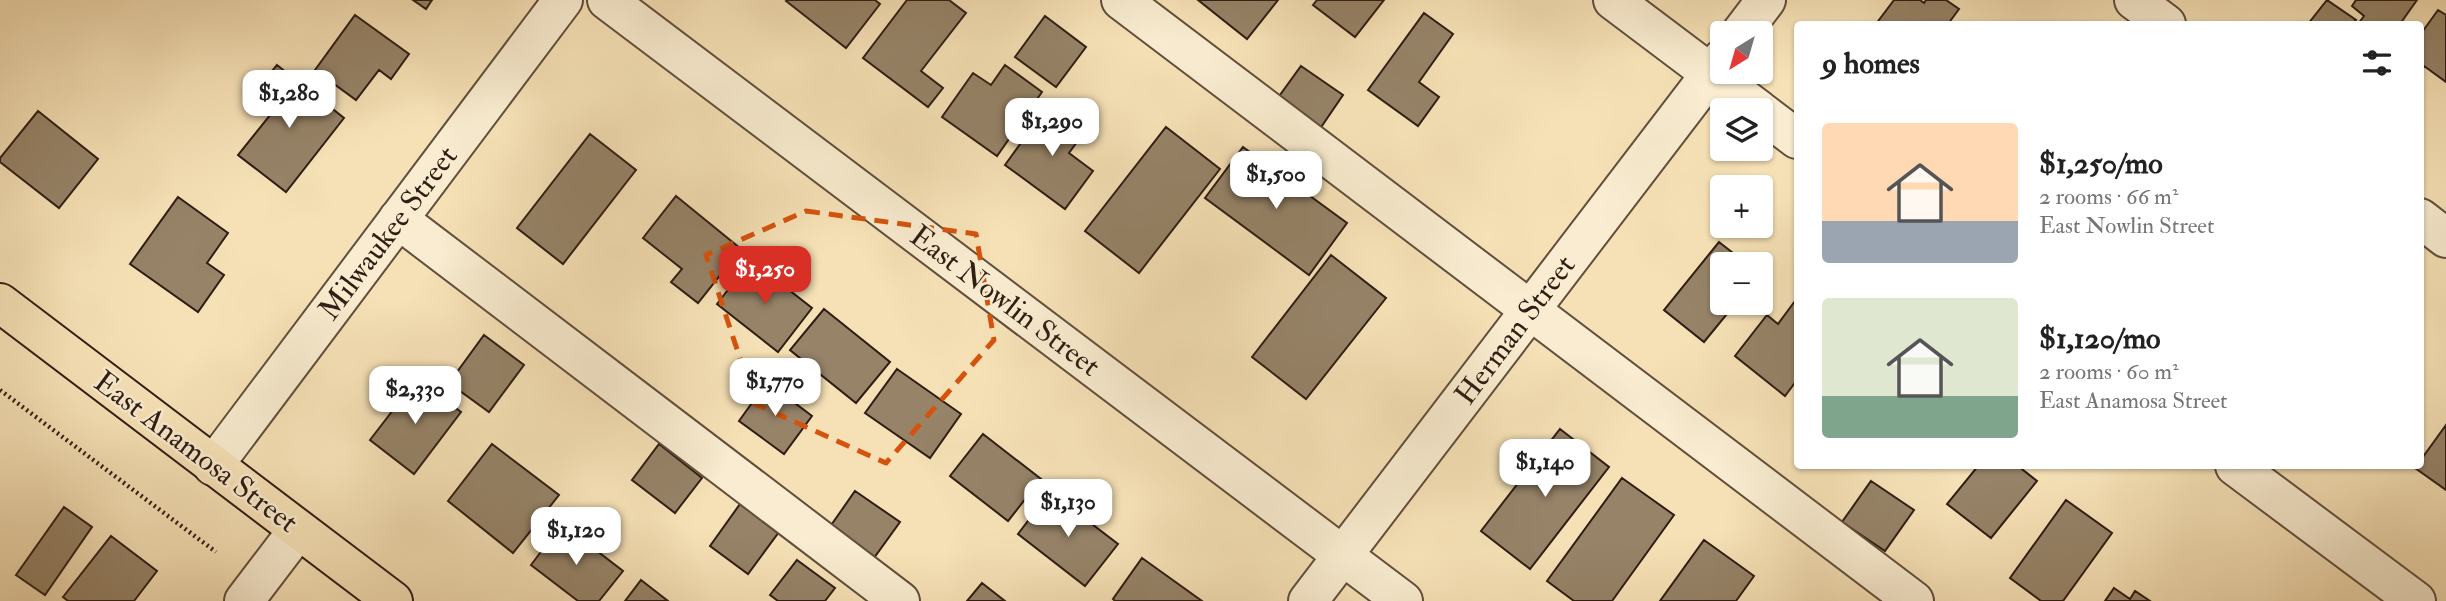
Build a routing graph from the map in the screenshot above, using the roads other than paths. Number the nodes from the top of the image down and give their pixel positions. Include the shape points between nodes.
1 (563, 0) edge
2 (607, 0) edge
3 (1121, 0) edge
4 (1613, 0) edge
5 (1766, 0) edge
6 (2134, 0) edge
7 (1750, 21) edge
8 (2162, 21) edge
9 (1710, 63) edge
10 (1710, 75) edge
11 (1733, 84) edge
12 (1747, 98) edge
13 (1773, 121) edge
14 (1794, 137) edge
15 (398, 219) junction
16 (2424, 221) edge
17 (2446, 238) edge
18 (0, 303) edge
19 (1530, 311) junction
20 (213, 466) junction
21 (2239, 469) edge
22 (299, 530) junction
23 (1343, 556) junction
24 (244, 601) edge
25 (393, 601) edge
26 (900, 601) edge
27 (1308, 601) edge
28 (1403, 601) edge
29 (1914, 601) edge
30 (2416, 601) edge

1 - 15 street, Milwaukee Street
2 - 23 street, East Nowlin Street
3 - 19 street
4 - 9 street
5 - 7 street
6 - 8 street
10 - 19 street, Herman Street
11 - 12 street
13 - 14 street
15 - 20 street, Milwaukee Street
15 - 26 street
16 - 17 street
18 - 20 main road, East Anamosa Street
19 - 23 street, Herman Street
19 - 29 street
20 - 22 main road, East Anamosa Street
21 - 30 street
22 - 24 street
22 - 25 main road, East Anamosa Street
23 - 27 street, Herman Street
23 - 28 street, East Nowlin Street

